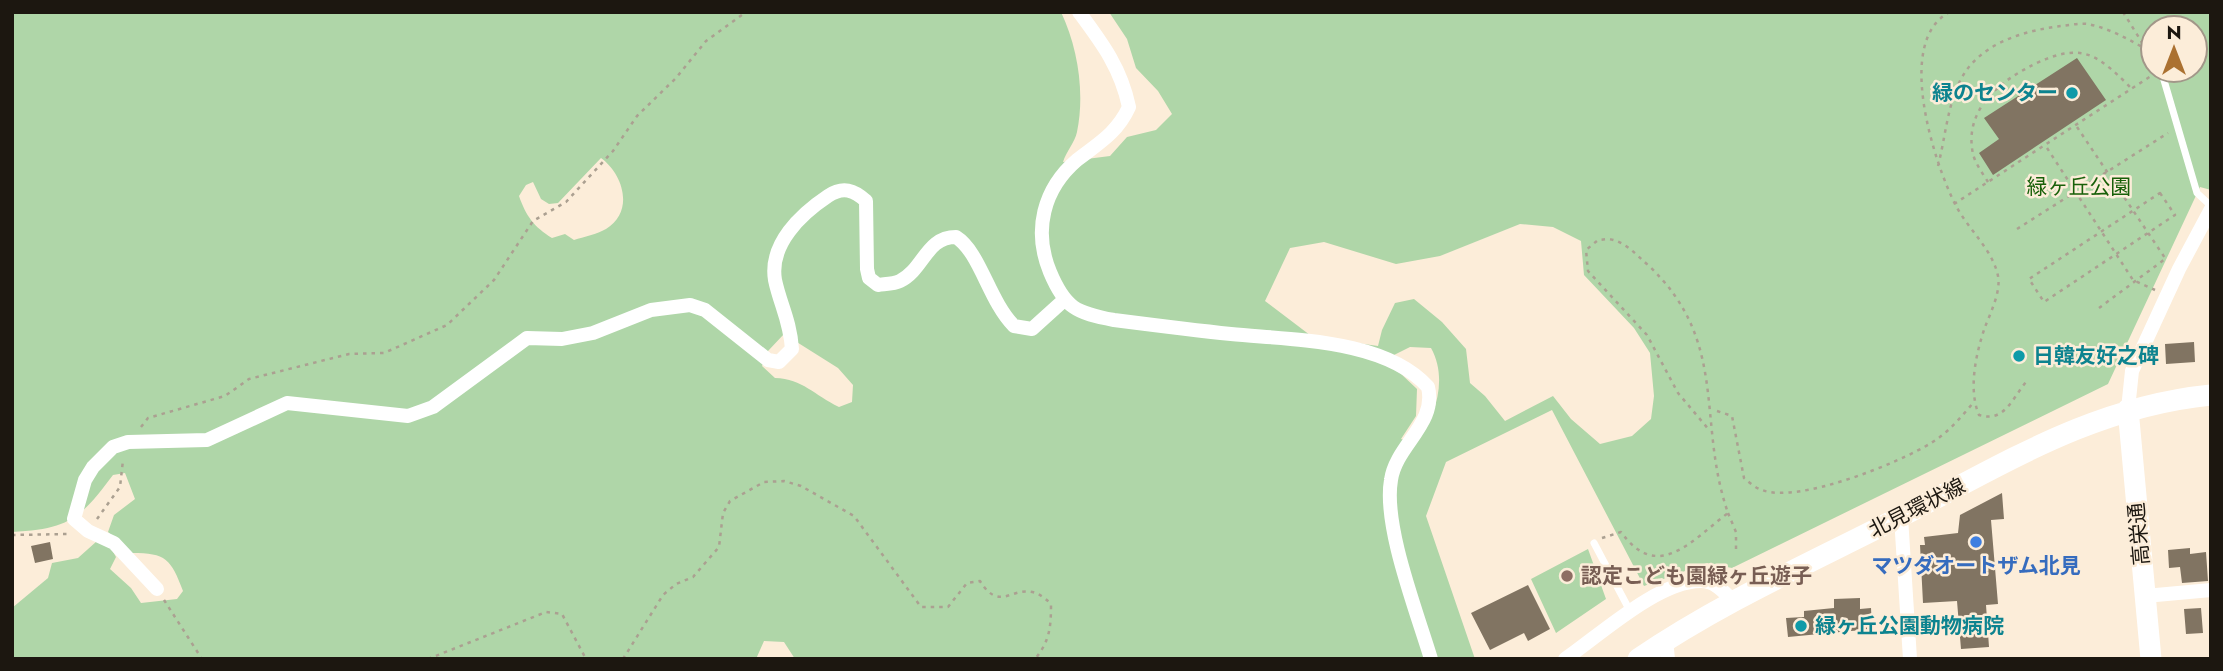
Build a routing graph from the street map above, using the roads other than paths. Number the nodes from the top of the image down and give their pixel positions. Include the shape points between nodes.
1 (1079, 12) edge
2 (2165, 84) edge
3 (2211, 208) edge
4 (1063, 301) junction
5 (2211, 395) edge
6 (2128, 409) junction
7 (1901, 517) junction
8 (1594, 543) road end
9 (158, 589) road end
10 (2211, 590) edge
11 (2145, 596) junction
12 (1733, 601) junction
13 (1630, 612) junction
14 (1667, 649) edge
15 (1431, 659) edge
16 (1565, 659) edge
17 (1638, 659) edge
18 (1910, 659) edge
19 (2151, 659) edge

1 - 4 street via 1118,68 1129,107 1110,137 1056,184 1045,205 1039,233
2 - 3 lane via 2197,193
3 - 6 street via 2132,371
4 - 9 street via 1032,329 1014,326 996,305 974,256 956,237 935,243 901,281 878,285 866,269 866,201 846,189 832,193 812,207 779,247 775,280 787,314 792,349 779,362 768,360 705,310 676,305 593,333 562,339 527,338 433,407 408,416 288,403 207,440 128,442 103,455 85,480 74,519 114,543
4 - 15 street via 1114,320 1330,342 1417,375 1428,387 1428,410 1397,460 1391,480 1391,517
5 - 6 main road, 北見環状線
6 - 7 main road, 北見環状線 via 2049,439
6 - 11 main road, 高栄通
7 - 12 main road, 北見環状線
7 - 18 street
8 - 13 lane
10 - 11 street
11 - 19 main road, 高栄通
12 - 13 street via 1719,587 1704,581 1668,590
12 - 14 main road, 北見環状線
13 - 16 street
14 - 17 main road, 北見環状線

